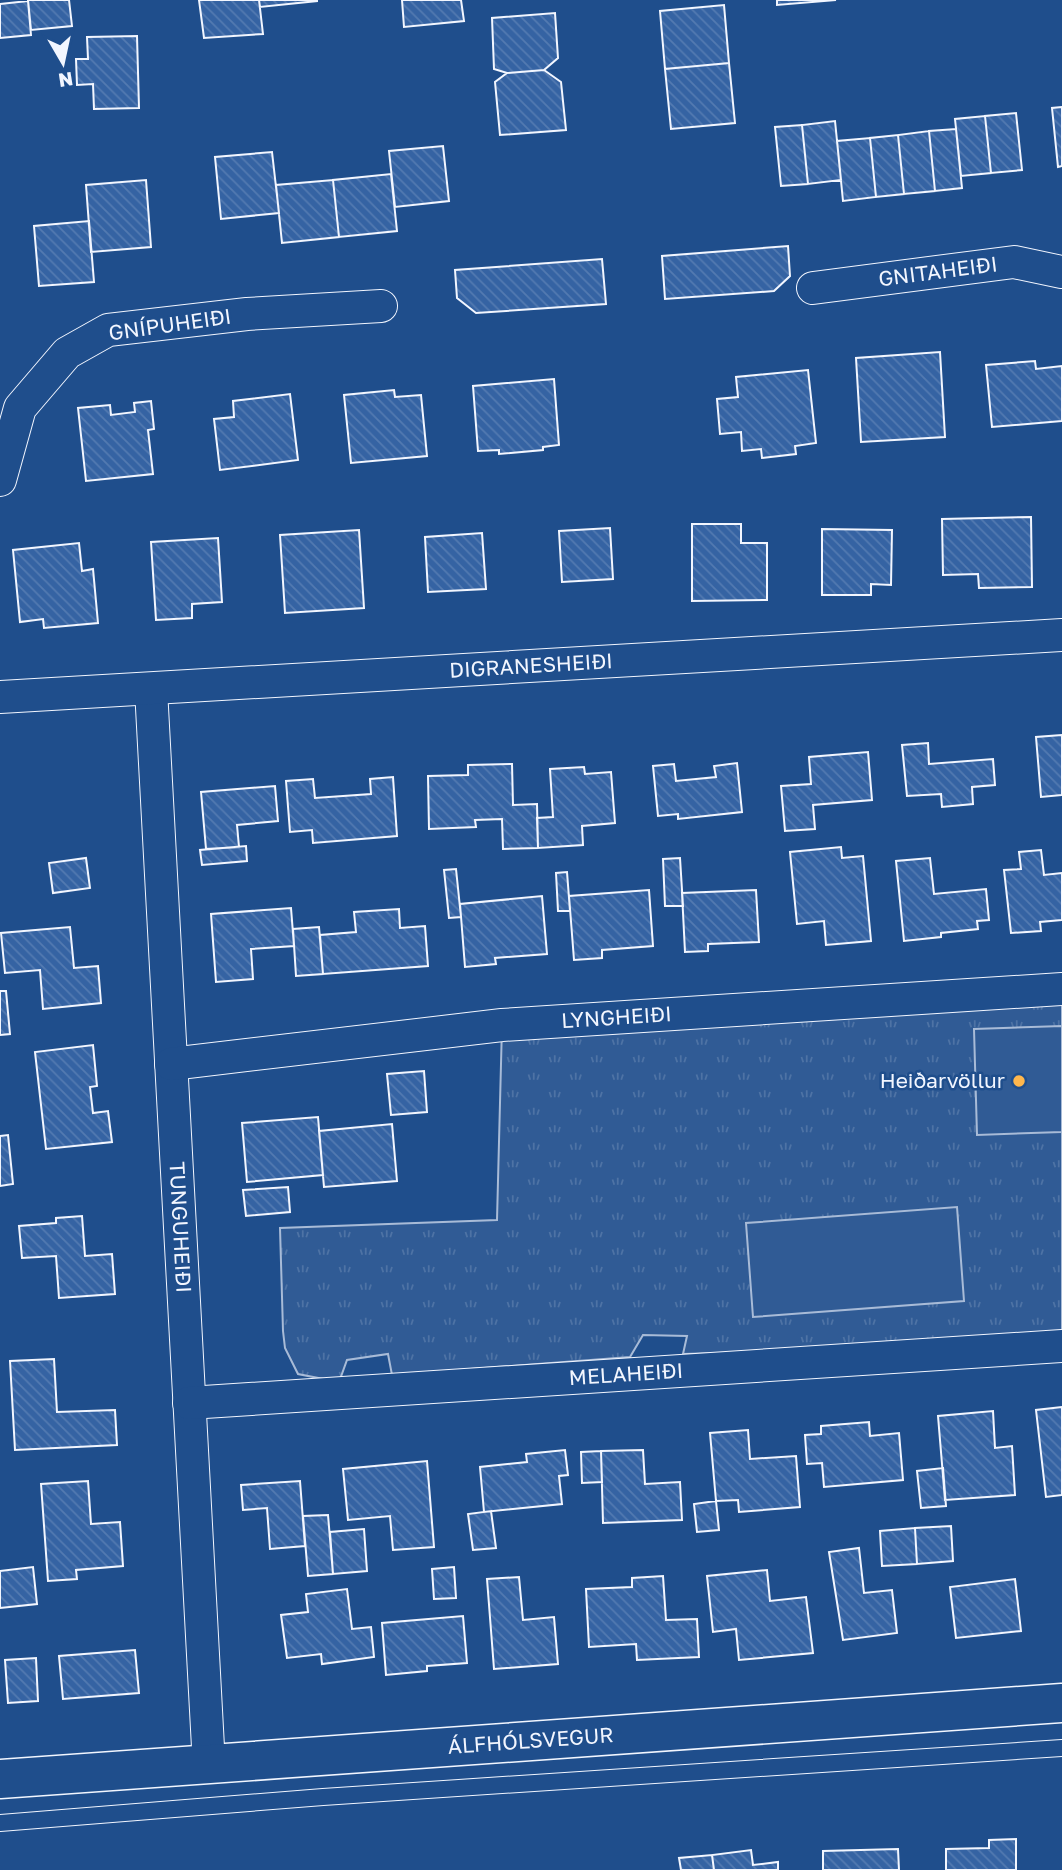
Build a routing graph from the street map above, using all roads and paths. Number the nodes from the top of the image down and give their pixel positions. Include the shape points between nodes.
1 (1062, 272) edge
2 (813, 288) dead end
3 (381, 306) dead end
4 (0, 480) edge
5 (1062, 635) edge
6 (151, 689) junction
7 (0, 697) edge
8 (1062, 989) edge
9 (171, 1064) junction
10 (1062, 1346) edge
11 (189, 1403) junction
12 (1062, 1703) edge
13 (1062, 1748) edge
14 (208, 1766) junction
15 (0, 1779) edge
16 (0, 1823) edge

1 - 2 street, GNITAHEIÐI via 1014,262
3 - 4 street, GNÍPUHEIÐI via 247,314 108,330 67,353 20,408
5 - 6 street, DIGRANESHEIÐI
6 - 7 street, DIGRANESHEIÐI
6 - 9 street, TUNGUHEIÐI
8 - 9 street, LYNGHEIÐI via 502,1025
9 - 11 street, TUNGUHEIÐI
10 - 11 street, MELAHEIÐI
11 - 14 street, TUNGUHEIÐI
12 - 14 street, ÁLFHÓLSVEGUR
13 - 16 lane, ÁLFHÓLSVEGUR
14 - 15 street, ÁLFHÓLSVEGUR

